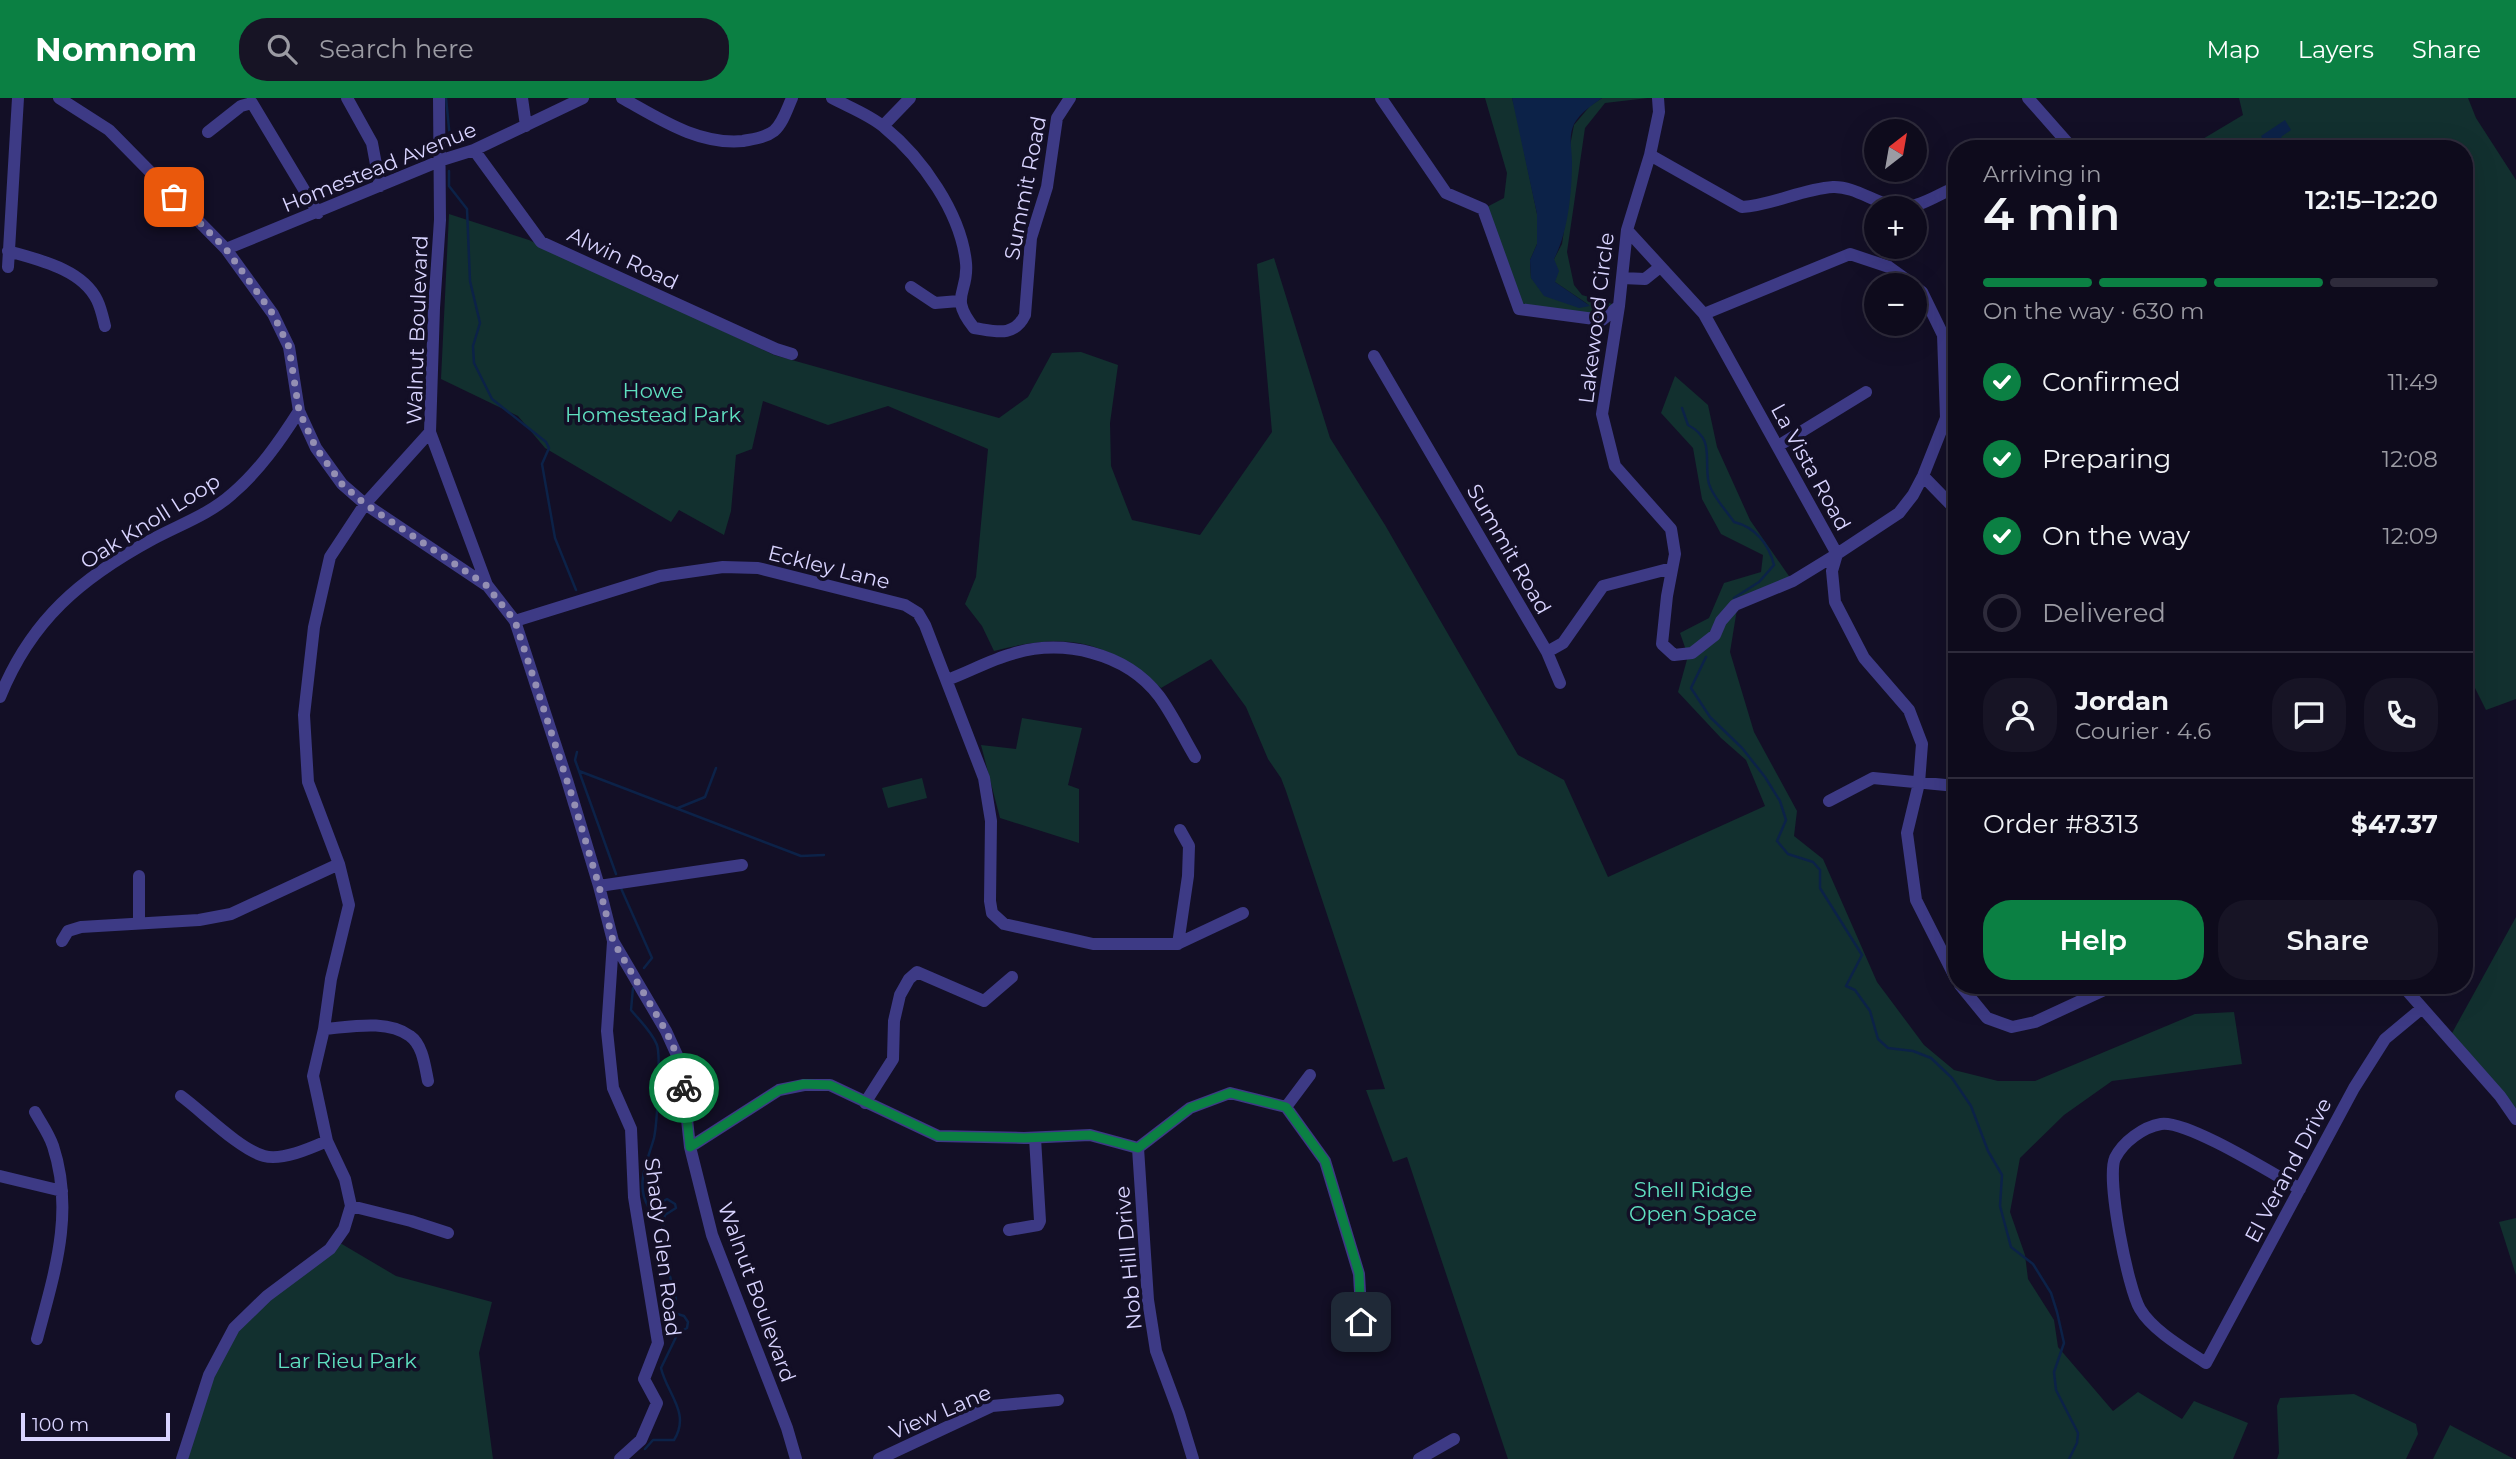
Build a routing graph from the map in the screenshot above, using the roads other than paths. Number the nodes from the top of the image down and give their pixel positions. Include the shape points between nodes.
1 (18, 98) edge
2 (59, 98) edge
3 (347, 98) edge
4 (439, 98) edge
5 (522, 98) edge
6 (583, 98) edge
7 (622, 98) edge
8 (792, 98) edge
9 (832, 98) edge
10 (910, 98) edge
11 (1070, 98) edge
12 (1381, 98) edge
13 (1658, 98) edge
14 (2028, 98) edge
15 (883, 125) junction
16 (526, 127) junction
17 (208, 132) dead end
18 (2065, 140) edge
19 (474, 150) junction
20 (1650, 155) junction
21 (442, 160) junction
22 (380, 186) junction
23 (1948, 190) edge
24 (318, 213) junction
25 (1626, 230) junction
26 (226, 249) junction
27 (8, 251) junction
28 (8, 267) dead end
29 (1660, 267) junction
30 (1897, 273) edge
31 (1622, 278) junction
32 (911, 287) dead end
33 (959, 301) junction
34 (1927, 302) edge
35 (1619, 306) junction
36 (1704, 314) junction
37 (105, 326) dead end
38 (792, 354) dead end
39 (1374, 356) dead end
40 (1867, 393) dead end
41 (299, 411) junction
42 (430, 432) junction
43 (1778, 446) junction
44 (1923, 477) junction
45 (1948, 502) edge
46 (365, 504) junction
47 (1837, 554) junction
48 (1672, 568) junction
49 (486, 585) junction
50 (515, 621) junction
51 (1547, 652) junction
52 (947, 681) junction
53 (1560, 683) dead end
54 (0, 697) edge
55 (1195, 757) dead end
56 (1919, 783) junction
57 (1948, 785) edge
58 (1829, 801) dead end
59 (1180, 830) dead end
60 (339, 864) junction
61 (741, 865) dead end
62 (139, 876) dead end
63 (599, 886) junction
64 (1243, 913) dead end
65 (139, 922) junction
66 (62, 941) dead end
67 (613, 941) junction
68 (1178, 944) junction
69 (1948, 963) edge
70 (1012, 977) dead end
71 (1967, 994) edge
72 (2095, 994) edge
73 (2409, 994) edge
74 (2421, 1009) junction
75 (324, 1029) junction
76 (1310, 1074) dead end
77 (428, 1081) dead end
78 (181, 1096) dead end
79 (865, 1103) junction
80 (1286, 1107) junction
81 (35, 1112) dead end
82 (2516, 1119) edge
83 (1035, 1138) junction
84 (327, 1142) junction
85 (690, 1147) junction
86 (1138, 1148) junction
87 (0, 1176) edge
88 (2300, 1189) junction
89 (62, 1191) junction
90 (351, 1206) junction
91 (1009, 1230) dead end
92 (448, 1233) dead end
93 (37, 1339) dead end
94 (1363, 1346) dead end
95 (1058, 1400) dead end
96 (1454, 1440) dead end
97 (182, 1459) edge
98 (620, 1459) edge
99 (796, 1459) edge
100 (879, 1459) edge
101 (1193, 1459) edge
102 (1419, 1459) edge

1 - 27 street
2 - 26 street via 109,130
3 - 22 street via 372,143
4 - 21 street, Walnut Boulevard
5 - 16 street
6 - 16 street, Homestead Avenue
7 - 8 street via 699,138 724,143 758,139 773,132
9 - 15 street
10 - 15 street
11 - 33 street, Summit Road via 1057,118 1047,187 1031,238 1021,324 1012,332 974,328
12 - 35 street via 1446,193 1483,209 1519,309 1602,320
13 - 20 street, Lakewood Circle
14 - 18 street
15 - 33 street via 928,173 957,221 966,265
16 - 19 street, Homestead Avenue
17 - 24 street via 241,106 252,103
19 - 21 street, Homestead Avenue
19 - 38 street, Alwin Road via 541,242
20 - 23 street via 1742,207 1841,187 1908,207
20 - 25 street, Lakewood Circle
21 - 22 street, Homestead Avenue
21 - 42 street, Walnut Boulevard
22 - 24 street, Homestead Avenue
24 - 26 street, Homestead Avenue
25 - 29 street, La Vista Road
25 - 31 street, Lakewood Circle
26 - 41 street via 273,314 289,347
27 - 28 street
27 - 37 street via 85,282
29 - 31 street via 1646,279
29 - 36 street, La Vista Road
30 - 36 street, Lakewood Circle via 1850,254
31 - 35 street, Lakewood Circle
32 - 33 street via 935,303
34 - 44 street, Lakewood Circle via 1943,335 1946,418
35 - 48 street, Lakewood Circle via 1602,414 1615,467 1671,529
36 - 43 street, La Vista Road
39 - 51 street, Summit Road
40 - 43 street
41 - 46 street via 328,466
41 - 54 street, Oak Knoll Loop via 233,494 100,572 50,613 12,667
42 - 46 street
42 - 49 street, Walnut Boulevard
43 - 47 street, La Vista Road
44 - 45 street
44 - 47 street, Lakewood Circle via 1899,513
46 - 49 street
46 - 60 street via 330,557 314,627 304,715 308,782
47 - 48 street, Lakewood Circle via 1793,581 1735,605 1715,635 1692,653 1674,655 1662,644
47 - 56 street, La Vista Road via 1832,571 1835,602 1864,658 1909,710 1922,744
48 - 51 street, Summit Road via 1603,586 1563,643
49 - 50 street, Walnut Boulevard
50 - 52 street, Eckley Lane via 660,576 723,567 758,568 905,605 918,613 925,625
50 - 63 street, Walnut Boulevard
51 - 53 street, Summit Road
52 - 55 street via 1013,653 1054,647 1093,653 1115,661 1158,695
52 - 68 street, Eckley Lane via 984,778 991,821 990,901 997,920 1093,944
56 - 57 street
56 - 58 street via 1873,778
56 - 69 street, La Vista Road via 1907,833 1916,900
59 - 68 street via 1189,846
60 - 65 street via 231,914
60 - 75 street via 349,905
61 - 63 street
62 - 65 street
63 - 67 street, Walnut Boulevard
64 - 68 street
65 - 66 street via 81,927 68,931
67 - 85 street, Walnut Boulevard via 681,1064
67 - 98 street, Shady Glen Road via 607,1031 613,1088 631,1129 634,1197 658,1343 644,1379 657,1403 641,1440
70 - 79 street via 984,1001 917,972 900,995 893,1059
71 - 72 street via 1987,1018 2012,1027
73 - 74 street
74 - 82 street
74 - 88 street, El Verand Drive via 2385,1040
75 - 77 street via 390,1027 412,1036 424,1057
75 - 84 street via 313,1076
76 - 80 street
78 - 84 street via 241,1144 266,1157 298,1153
79 - 83 street via 938,1136
79 - 85 street via 830,1085 804,1084 779,1090
80 - 86 street via 1230,1093 1190,1108
80 - 94 street via 1325,1161 1359,1273
81 - 89 street via 53,1145
83 - 86 street via 1090,1135
83 - 91 street via 1040,1221
84 - 90 street via 345,1179
85 - 99 street, Walnut Boulevard via 712,1235
86 - 101 street, Nob Hill Drive via 1156,1352
87 - 89 street
88 - 88 street, El Verand Drive via 2194,1131 2162,1124 2130,1138 2115,1159 2112,1187 2140,1309 2167,1338 2206,1363
89 - 93 street via 61,1248
90 - 92 street
90 - 97 street via 344,1229 330,1249 234,1328 209,1375
95 - 100 street, View Lane via 992,1406
96 - 102 street

